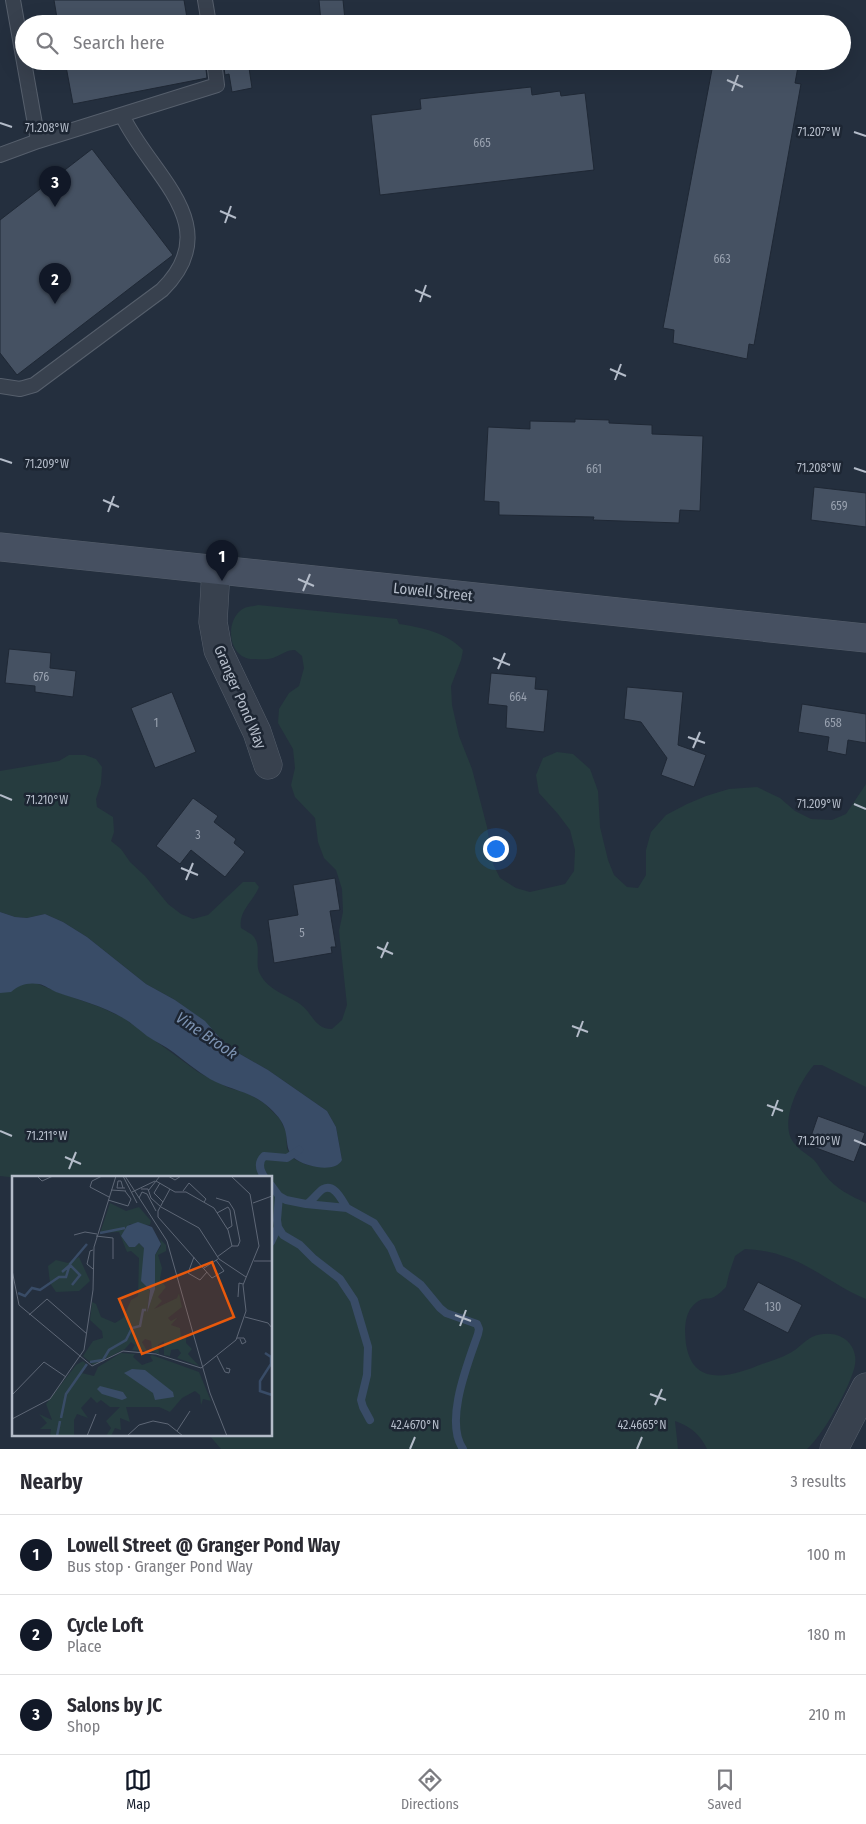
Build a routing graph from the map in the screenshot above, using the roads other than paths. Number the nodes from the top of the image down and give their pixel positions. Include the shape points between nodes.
1 (13, 0) edge
2 (205, 0) edge
3 (16, 15) edge
4 (208, 15) edge
5 (25, 70) edge
6 (216, 70) edge
7 (122, 115) junction
8 (38, 141) junction
9 (0, 155) edge
10 (0, 386) edge
11 (0, 547) edge
12 (216, 570) junction
13 (866, 638) edge
14 (268, 765) dead end
15 (866, 1387) edge
16 (834, 1449) edge

1 - 3 lane
2 - 4 lane
5 - 8 lane
6 - 7 lane via 218,85
7 - 8 lane
7 - 10 lane via 182,210 188,232 182,264 162,290 34,385 20,389
8 - 9 lane
11 - 12 main road, Lowell Street
12 - 13 main road, Lowell Street
12 - 14 street, Granger Pond Way via 213,622 218,650 257,732
15 - 16 street

